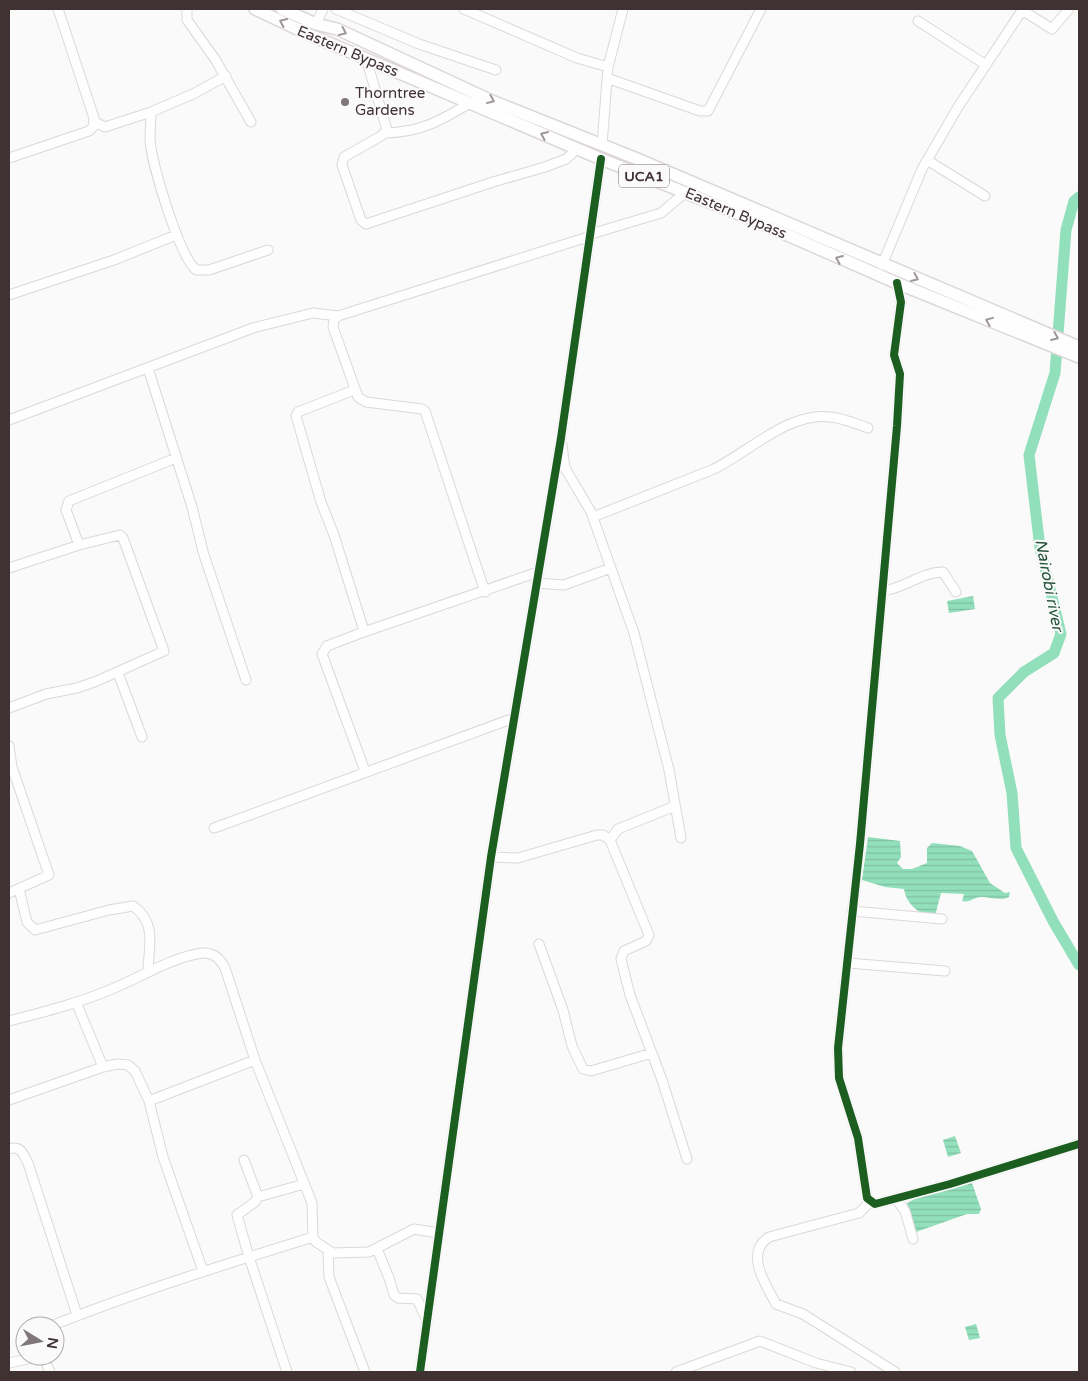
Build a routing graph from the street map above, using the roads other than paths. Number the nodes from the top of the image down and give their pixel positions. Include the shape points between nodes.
1 (58, 9) edge
2 (187, 9) edge
3 (255, 9) edge
4 (282, 9) edge
5 (323, 9) edge
6 (336, 9) edge
7 (464, 9) edge
8 (623, 9) edge
9 (760, 9) edge
10 (1022, 9) edge
11 (1069, 9) edge
12 (918, 21) dead end
13 (316, 24) junction
14 (366, 58) junction
15 (986, 65) junction
16 (608, 67) junction
17 (496, 70) dead end
18 (226, 76) junction
19 (608, 78) junction
20 (470, 103) junction
21 (151, 112) junction
22 (95, 122) junction
23 (251, 122) dead end
24 (386, 133) junction
25 (602, 145) junction
26 (577, 149) junction
27 (9, 158) edge
28 (601, 159) junction
29 (928, 160) junction
30 (686, 192) junction
31 (985, 196) dead end
32 (176, 235) junction
33 (591, 235) junction
34 (268, 250) dead end
35 (882, 265) junction
36 (897, 283) junction
37 (9, 296) edge
38 (338, 316) junction
39 (1033, 333) junction
40 (1078, 352) edge
41 (148, 368) junction
42 (354, 390) junction
43 (9, 420) edge
44 (868, 428) dead end
45 (561, 438) junction
46 (176, 458) junction
47 (593, 517) junction
48 (79, 545) junction
49 (9, 568) edge
50 (611, 568) junction
51 (538, 572) junction
52 (536, 583) junction
53 (882, 591) junction
54 (485, 592) junction
55 (956, 592) dead end
56 (364, 631) junction
57 (118, 673) junction
58 (246, 680) dead end
59 (9, 708) edge
60 (514, 718) junction
61 (142, 737) dead end
62 (9, 746) edge
63 (9, 756) edge
64 (365, 771) junction
65 (675, 806) junction
66 (214, 828) dead end
67 (681, 838) dead end
68 (610, 840) junction
69 (491, 857) junction
70 (19, 889) junction
71 (9, 893) edge
72 (852, 911) junction
73 (942, 919) dead end
74 (539, 944) dead end
75 (848, 963) junction
76 (148, 972) junction
77 (945, 972) dead end
78 (76, 1002) junction
79 (9, 1021) edge
80 (652, 1052) junction
81 (255, 1060) junction
82 (103, 1067) junction
83 (9, 1100) edge
84 (149, 1101) junction
85 (1079, 1144) edge
86 (9, 1149) edge
87 (687, 1159) dead end
88 (244, 1160) dead end
89 (304, 1184) junction
90 (258, 1197) junction
91 (896, 1199) junction
92 (870, 1202) junction
93 (438, 1233) junction
94 (313, 1237) junction
95 (913, 1240) dead end
96 (377, 1249) junction
97 (328, 1251) junction
98 (249, 1257) junction
99 (203, 1271) junction
100 (78, 1315) junction
101 (65, 1320) edge
102 (426, 1320) junction
103 (287, 1372) edge
104 (366, 1372) edge
105 (420, 1372) edge
106 (676, 1372) edge
107 (851, 1372) edge
108 (895, 1372) edge

1 - 22 street
2 - 18 street via 187,20
14 -> 3 main road, Eastern Bypass / UCA1
4 - 13 main road, Eastern Bypass / UCA1
5 - 13 street
6 - 17 street via 420,44
7 - 16 street via 568,54
8 - 16 street
9 - 19 street via 708,111 700,111
10 - 11 street via 1052,29
10 - 15 street
12 - 15 street
13 -> 25 main road, Eastern Bypass / UCA1 via 337,29 492,101
14 - 20 main road, Eastern Bypass / UCA1
14 - 24 street via 387,125
15 - 29 street
16 - 19 street
18 - 21 street
18 - 23 street
19 - 25 street
20 - 24 street via 436,124 406,132
26 -> 20 main road, Eastern Bypass / UCA1
21 - 22 street via 105,127
21 - 32 street via 150,140
22 - 27 street via 89,131
24 - 26 street via 342,160 361,220 366,224 545,167 566,159
25 - 35 main road, Eastern Bypass / UCA1
26 - 28 main road, Eastern Bypass / UCA1
28 - 30 main road, Eastern Bypass / UCA1
28 - 33 street
29 - 31 street
29 - 35 street
30 - 33 street via 661,213
36 -> 30 main road, Eastern Bypass / UCA1
32 - 34 street via 191,266 202,271
32 - 37 street
33 - 38 street
33 - 45 street
35 -> 39 main road, Eastern Bypass / UCA1
39 -> 36 main road, Eastern Bypass / UCA1
36 - 53 street via 900,302 894,355 900,374 900,388
38 - 41 street via 313,313 280,320
38 - 42 street via 333,326
39 - 40 main road, Eastern Bypass / UCA1
41 - 43 street
41 - 46 street
42 - 54 street via 366,402 425,412
42 - 56 street via 298,412 296,416
44 - 47 street via 831,417 814,417 785,425 714,469
45 - 47 street via 565,468
45 - 51 street
46 - 48 street via 69,501 66,510
46 - 58 street via 204,556
47 - 50 street
48 - 49 street
48 - 57 street via 116,535 123,538 163,646 161,654
50 - 52 street via 564,585
50 - 65 street via 634,633 654,706
51 - 52 street
51 - 54 street
52 - 60 street
53 - 55 street via 896,590 912,580 943,572
53 - 72 street
54 - 56 street
56 - 64 street via 327,646 322,654
57 - 59 street
57 - 61 street
60 - 64 street
60 - 69 street
62 - 63 street
63 - 70 street via 49,875
64 - 66 street
65 - 67 street
65 - 68 street via 618,829
68 - 69 street via 597,835 518,858
68 - 80 street via 649,935 646,941 624,951 621,959 630,995
69 - 93 street
70 - 71 street
70 - 76 street via 27,922 35,930 133,906 146,922 150,934 152,946
72 - 73 street
72 - 75 street
74 - 80 street via 563,1010 572,1046 583,1069 591,1071
75 - 77 street
75 - 92 street via 839,1078 858,1138
76 - 78 street
76 - 81 street via 203,953 221,959
78 - 79 street
78 - 82 street
80 - 87 street
81 - 84 street
81 - 89 street
82 - 83 street
82 - 84 street via 118,1064 132,1067
84 - 99 street via 164,1157
85 - 91 street
86 - 100 street via 20,1149 28,1163
88 - 90 street
89 - 90 street
89 - 94 street via 312,1203
90 - 98 street via 237,1215
91 - 92 street via 875,1204
91 - 95 street via 905,1211
92 - 108 street via 864,1210 853,1215 769,1237 759,1248 758,1266 776,1304 803,1314
93 - 96 street via 414,1229
93 - 102 street
94 - 97 street
94 - 98 street
96 - 97 street via 369,1252
96 - 102 street via 394,1295 416,1299
97 - 104 street via 329,1277
98 - 99 street
98 - 103 street
99 - 100 street
100 - 101 street
102 - 105 street
106 - 107 street via 760,1341 816,1363

